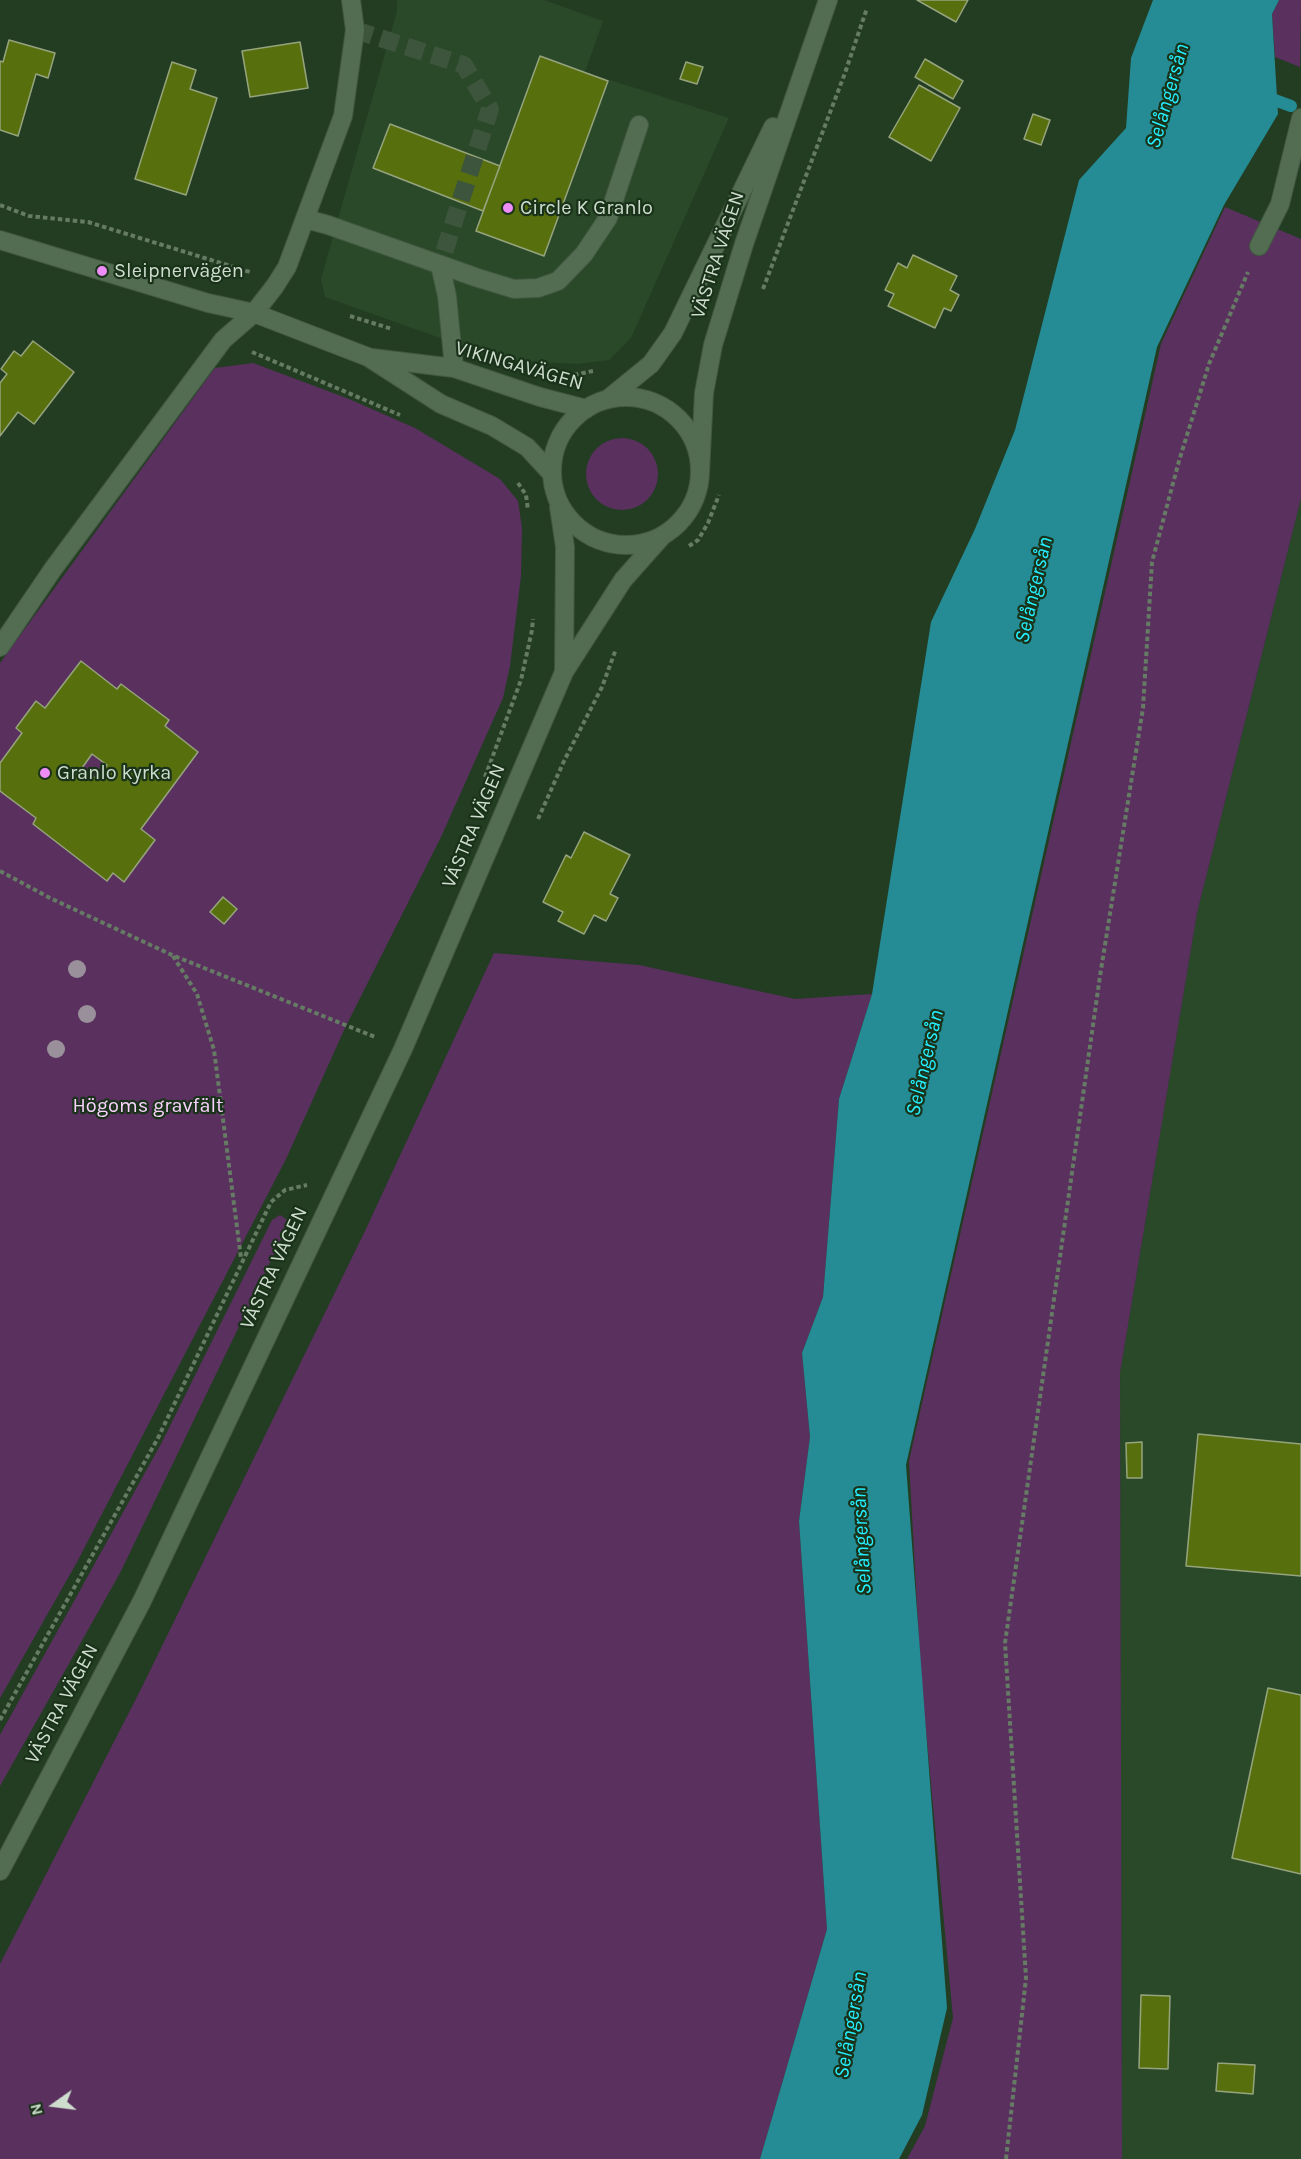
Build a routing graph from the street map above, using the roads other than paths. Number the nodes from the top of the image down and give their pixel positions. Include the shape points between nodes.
1 (351, 0) edge
2 (828, 0) edge
3 (807, 57) junction
4 (1301, 118) edge
5 (639, 125) dead end
6 (306, 219) junction
7 (0, 240) edge
8 (1258, 246) road end
9 (440, 265) junction
10 (254, 313) junction
11 (368, 357) junction
12 (454, 368) junction
13 (608, 399) junction
14 (586, 409) junction
15 (700, 473) junction
16 (552, 474) junction
17 (559, 503) junction
18 (663, 535) junction
19 (0, 647) edge
20 (564, 672) junction
21 (0, 1871) edge

1 - 6 street via 355,30 343,116
2 - 3 street, VÄSTRA VÄGEN
3 - 13 street, VÄSTRA VÄGEN via 673,333 651,364
3 - 15 street, VÄSTRA VÄGEN via 713,345 704,393
4 - 8 street via 1280,204
5 - 9 street via 608,218 584,254 558,281 538,288 514,289
6 - 9 street
6 - 10 street via 287,267
7 - 10 street, VIKINGAVÄGEN via 208,303
9 - 12 street
10 - 11 street, VIKINGAVÄGEN
10 - 19 street via 223,340 52,569
11 - 12 street, VIKINGAVÄGEN
11 - 16 street, VIKINGAVÄGEN via 441,404 528,447
12 - 14 street, VIKINGAVÄGEN
13 - 14 street
13 - 15 street via 644,399 680,420 696,447
14 - 16 street via 571,421 558,441
15 - 18 street via 697,490 683,519
16 - 17 street
17 - 18 street via 577,527 614,545 648,542
17 - 20 street, VÄSTRA VÄGEN via 566,547
18 - 20 street, VÄSTRA VÄGEN via 623,580
20 - 21 street, VÄSTRA VÄGEN via 403,1049 142,1601

